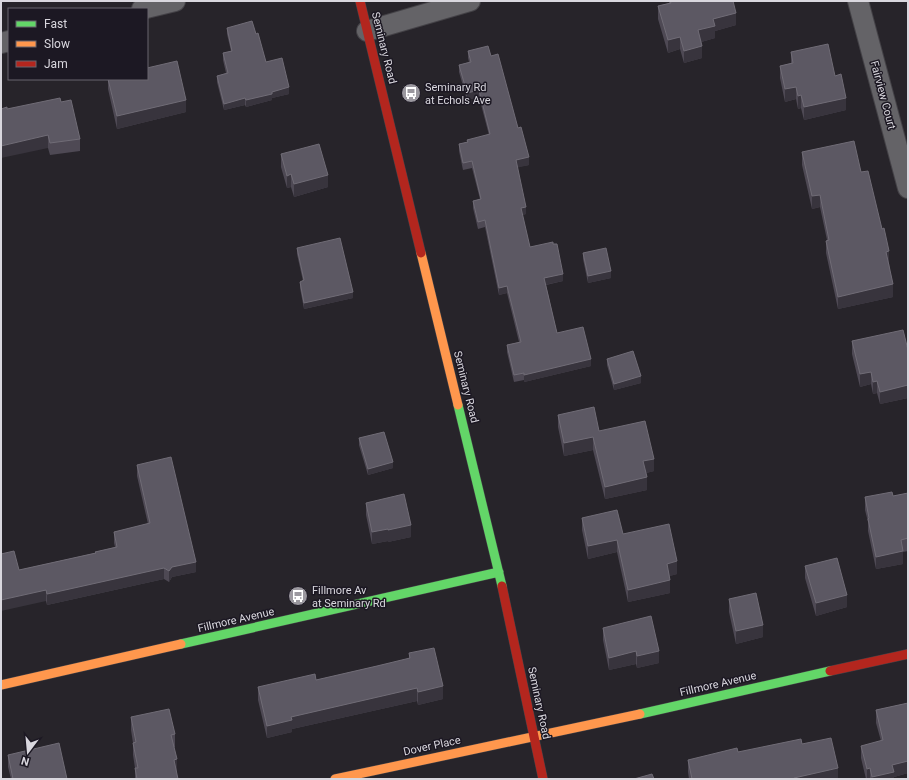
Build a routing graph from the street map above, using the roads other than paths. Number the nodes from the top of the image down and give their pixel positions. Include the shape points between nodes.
1 (175, 1) edge
2 (360, 1) edge
3 (470, 1) edge
4 (858, 1) edge
5 (146, 8) edge
6 (367, 31) junction
7 (908, 188) edge
8 (499, 572) junction
9 (908, 654) edge
10 (1, 685) edge
11 (534, 736) junction
12 (335, 779) edge
13 (543, 779) edge

1 - 5 street
2 - 6 street, Seminary Road
3 - 6 street
4 - 7 street, Fairview Court
6 - 8 street, Seminary Road
8 - 10 street, Fillmore Avenue
8 - 11 street, Seminary Road
9 - 11 street, Fillmore Avenue
11 - 12 street, Dover Place
11 - 13 street, Seminary Road

